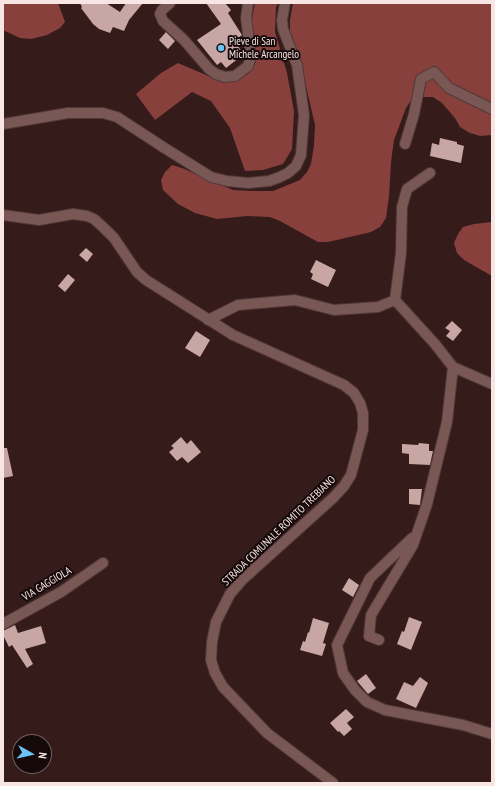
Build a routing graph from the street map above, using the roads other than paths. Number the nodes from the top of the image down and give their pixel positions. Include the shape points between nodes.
1 (170, 3) edge
2 (248, 3) edge
3 (285, 3) edge
4 (492, 109) edge
5 (3, 124) edge
6 (405, 144) dead end
7 (430, 173) dead end
8 (3, 215) edge
9 (395, 300) junction
10 (208, 320) junction
11 (453, 368) junction
12 (492, 384) edge
13 (416, 534) junction
14 (103, 563) dead end
15 (3, 624) edge
16 (379, 640) dead end
17 (492, 734) edge
18 (333, 783) edge

1 - 2 street via 160,14 163,21 184,40 209,69 225,77 235,76 248,66 250,60 246,18
3 - 5 street via 283,29 297,65 304,115 301,155 296,166 280,177 248,183 212,177 117,117 102,113 68,113
4 - 6 street via 449,88 434,72 421,79
7 - 9 street via 407,189 402,207 402,252
8 - 10 street, STRADA COMUNALE ROMITO TREBIANO via 39,220 73,214 87,216 104,227 137,272 146,280
9 - 10 street via 378,307 334,310 295,300 238,305
9 - 11 street
10 - 18 street, STRADA COMUNALE ROMITO TREBIANO via 246,342 344,386 354,393 363,413 363,430 351,476 333,498 242,580 230,594 216,622 212,642 213,666 223,688 267,733
11 - 12 street
11 - 13 street via 447,422 427,504
13 - 16 street via 371,615 369,636
13 - 17 street via 370,578 337,645 343,673 367,702 385,710 463,725
14 - 15 street, VIA GAGGIOLA via 61,592

